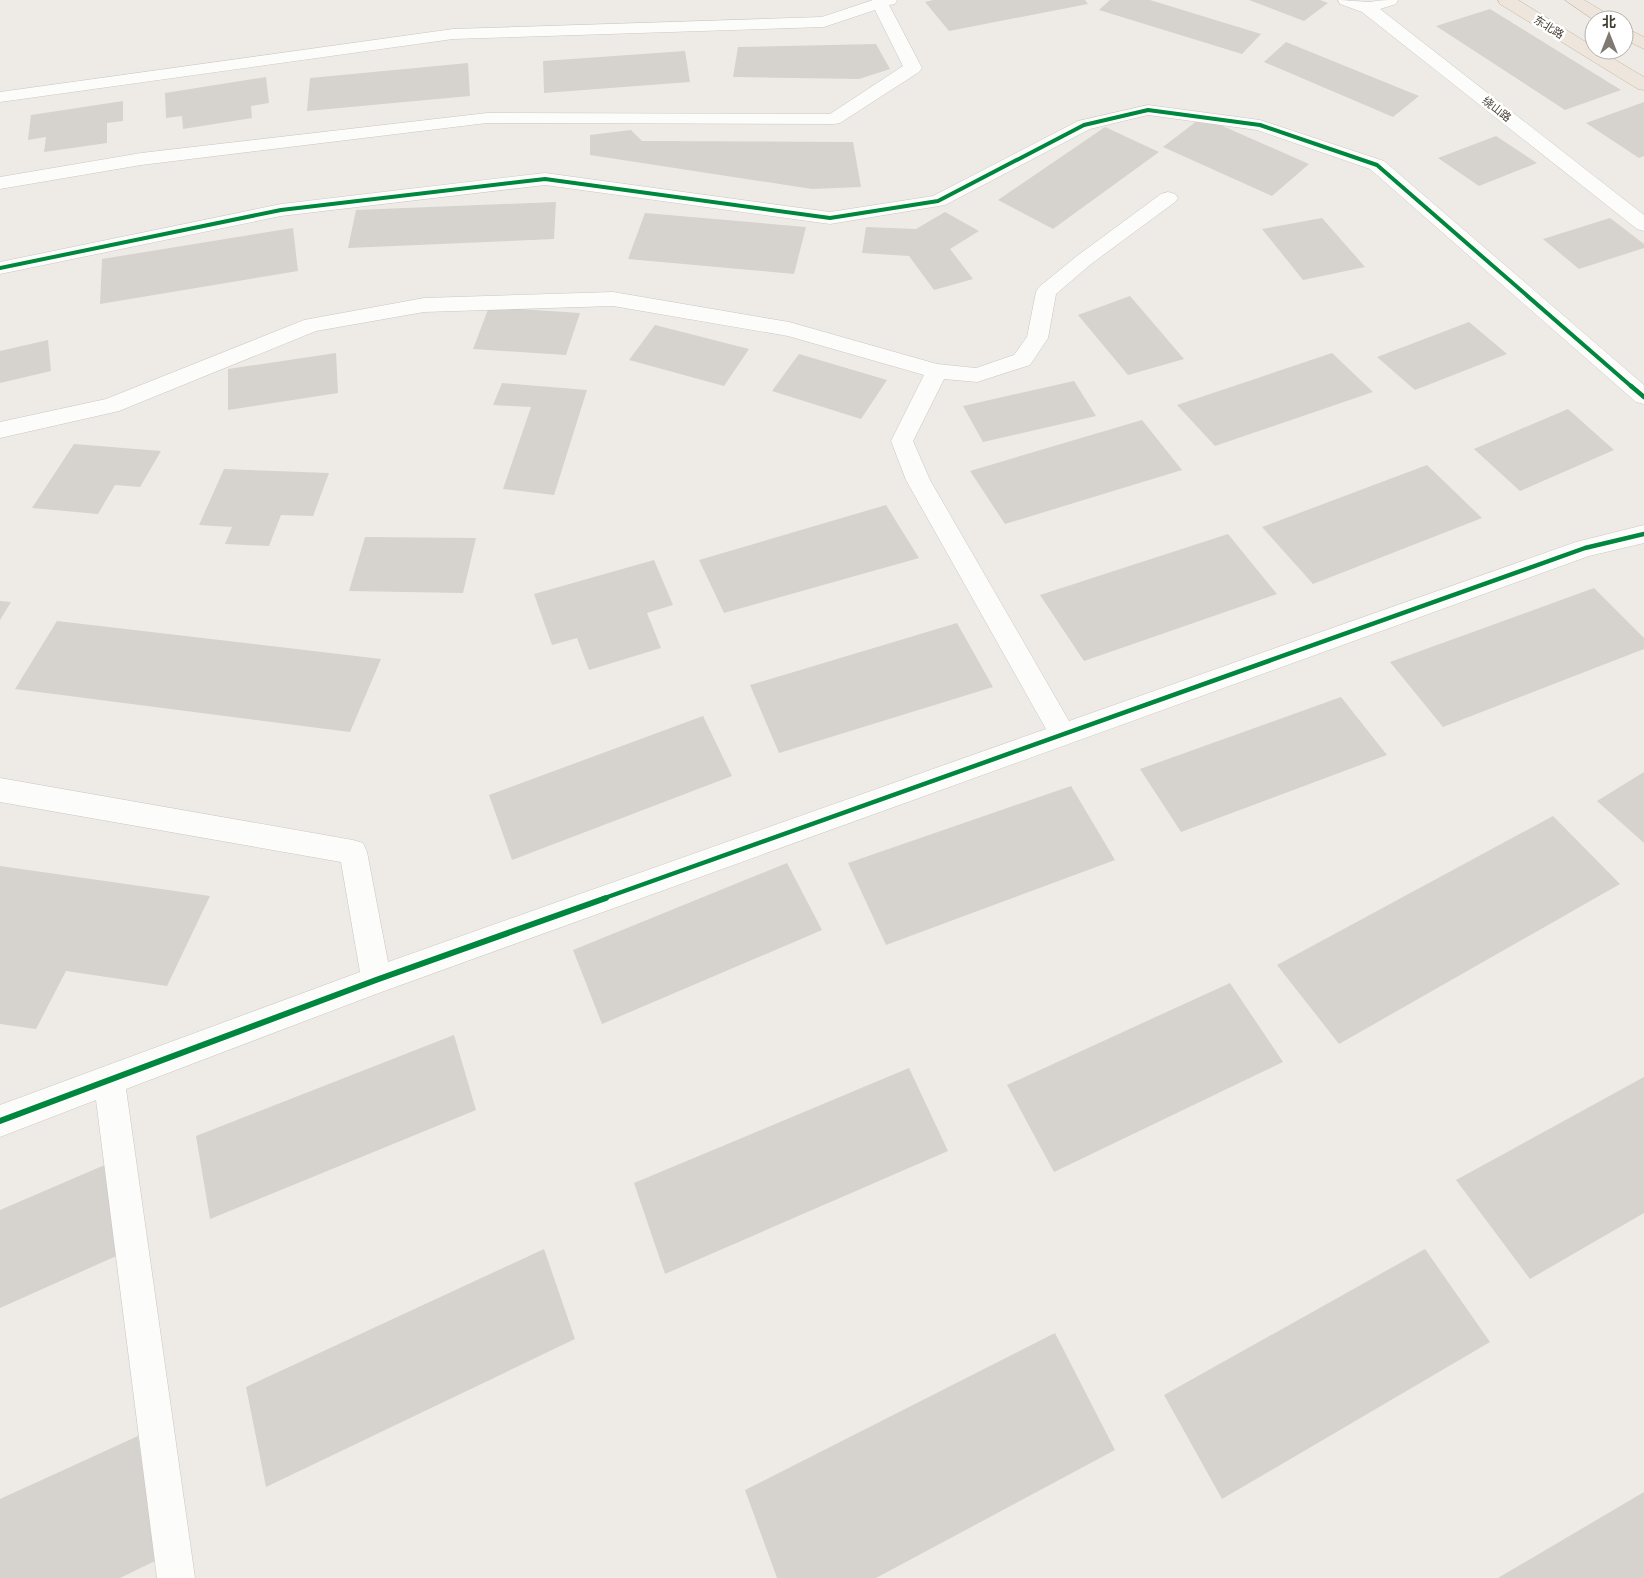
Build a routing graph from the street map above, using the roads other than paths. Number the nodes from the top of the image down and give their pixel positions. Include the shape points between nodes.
1 (1346, 0) edge
2 (1390, 0) edge
3 (1506, 0) edge
4 (1573, 0) edge
5 (884, 1) edge
6 (1368, 8) junction
7 (1589, 10) edge
8 (1644, 85) edge
9 (0, 97) edge
10 (0, 183) edge
11 (1168, 198) dead end
12 (1644, 225) edge
13 (0, 268) edge
14 (937, 371) junction
15 (1644, 397) edge
16 (0, 430) edge
17 (1644, 534) edge
18 (1063, 734) junction
19 (0, 790) edge
20 (376, 980) junction
21 (109, 1080) junction
22 (0, 1121) edge
23 (176, 1578) edge

1 - 6 street, 绕山路
2 - 6 street
3 - 8 highway, 东北路
4 - 7 highway
5 - 9 street via 824,22 453,34
5 - 10 street via 913,68 834,119 488,118 141,159
6 - 12 street, 绕山路
11 - 14 street via 1046,292 1037,338 1022,360 977,375
13 - 15 street via 281,210 545,179 830,218 938,201 1084,125 1148,110 1260,125 1377,166
14 - 16 street via 789,329 613,299 424,305 311,325 111,406
14 - 18 street via 902,441 918,480
17 - 18 street via 1585,548
18 - 20 street
19 - 20 street via 353,852
20 - 21 street
21 - 22 street
21 - 23 street

